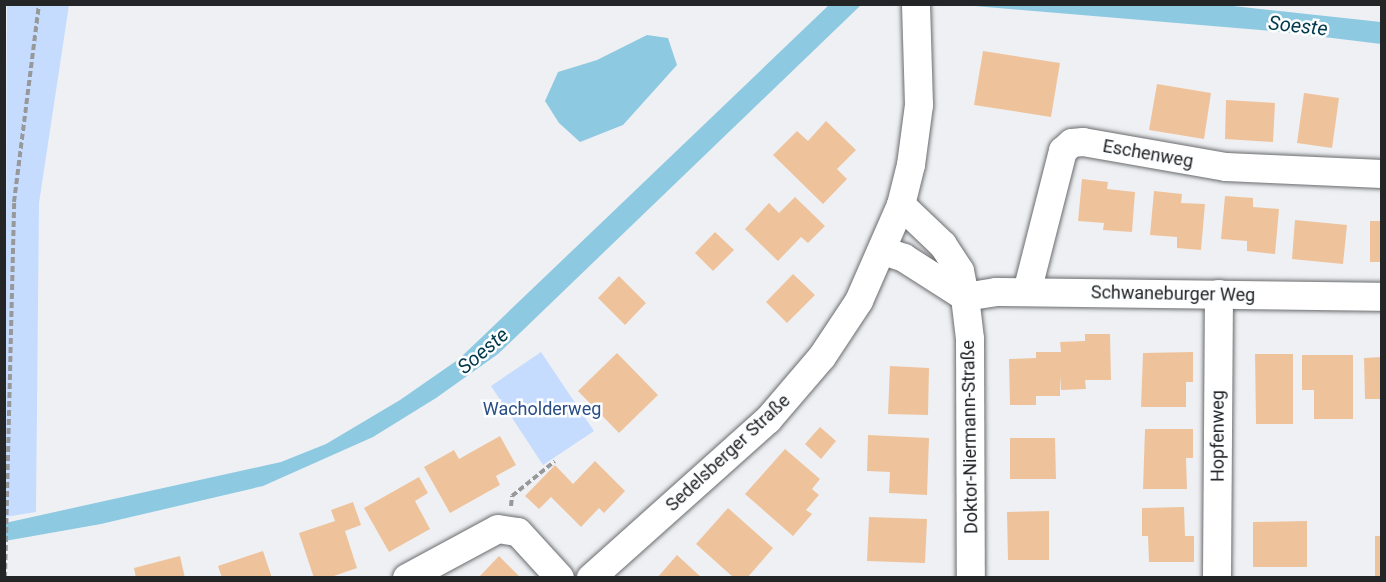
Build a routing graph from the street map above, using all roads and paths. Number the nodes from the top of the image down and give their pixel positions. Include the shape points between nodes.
1 (39, 4) edge
2 (917, 13) edge
3 (1382, 174) edge
4 (901, 205) junction
5 (883, 251) junction
6 (1027, 292) junction
7 (1219, 294) junction
8 (965, 297) junction
9 (1382, 297) edge
10 (555, 461) dead end
11 (508, 531) junction
12 (5, 578) edge
13 (407, 578) edge
14 (560, 578) edge
15 (591, 578) edge
16 (971, 578) edge
17 (1217, 578) edge

1 - 12 path via 14,202
2 - 4 street, Sedelsberger Straße via 919,105
3 - 6 street, Eschenweg via 1226,167 1072,143 1063,151
4 - 5 street, Sedelsberger Straße
4 - 8 street, Doktor-Niermann-Straße via 943,245 960,271
5 - 8 street via 904,258
5 - 15 street, Sedelsberger Straße via 859,301 822,357 768,420
6 - 7 street, Schwaneburger Weg
6 - 8 street, Schwaneburger Weg
7 - 9 street, Schwaneburger Weg
7 - 17 street, Hopfenweg
8 - 16 street, Doktor-Niermann-Straße via 970,339
10 - 11 path via 512,496
11 - 13 street via 498,529
11 - 14 street via 518,532

